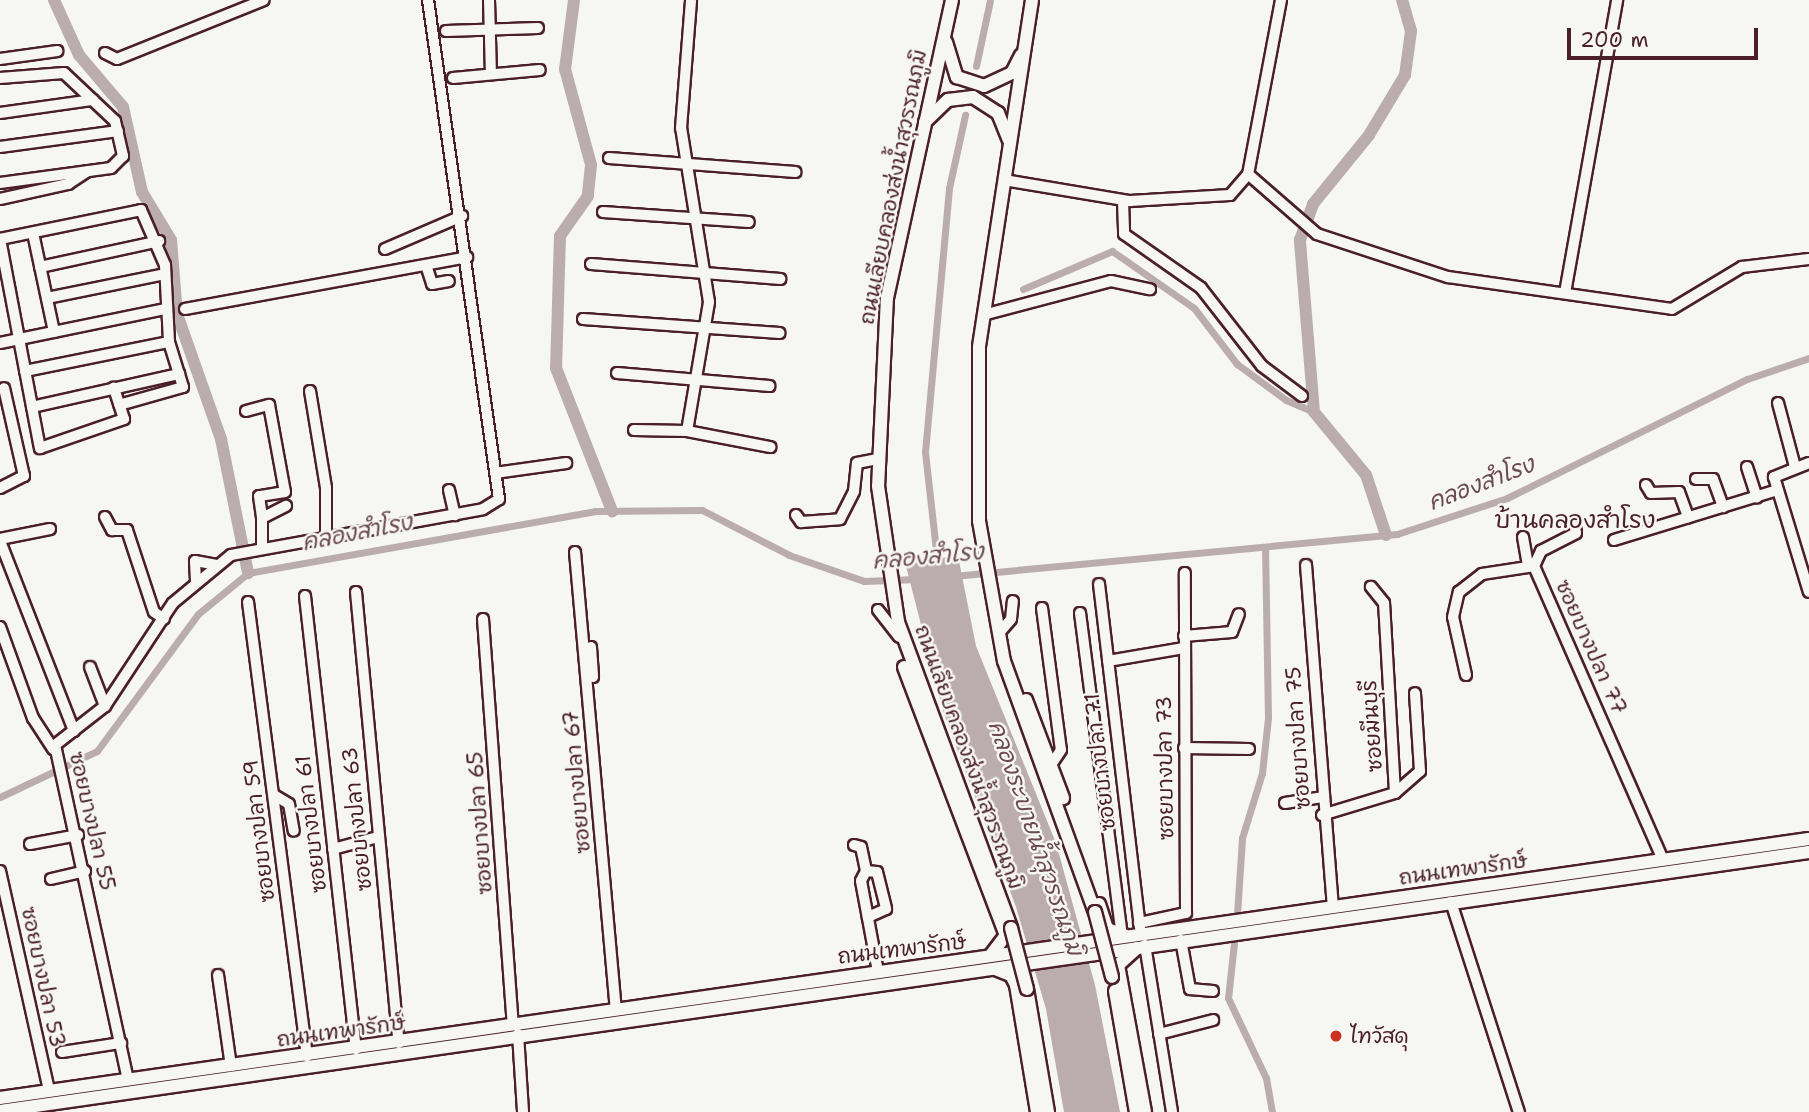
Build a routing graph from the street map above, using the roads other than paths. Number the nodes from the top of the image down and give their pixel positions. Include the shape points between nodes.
1 (264, 0) edge
2 (428, 0) edge
3 (489, 0) edge
4 (691, 0) edge
5 (952, 0) edge
6 (1032, 0) edge
7 (1280, 0) edge
8 (1616, 0) edge
9 (538, 28) dead end
10 (489, 30) junction
11 (446, 31) dead end
12 (1027, 42) junction
13 (57, 51) dead end
14 (105, 53) dead end
15 (0, 59) edge
16 (540, 70) dead end
17 (491, 74) junction
18 (0, 78) edge
19 (453, 78) dead end
20 (93, 100) junction
21 (0, 113) edge
22 (118, 131) junction
23 (919, 135) junction
24 (0, 147) edge
25 (1010, 153) junction
26 (609, 158) dead end
27 (687, 165) junction
28 (88, 171) junction
29 (795, 172) dead end
30 (1248, 174) junction
31 (1004, 180) junction
32 (0, 183) edge
33 (0, 199) edge
34 (1123, 201) junction
35 (603, 212) dead end
36 (462, 216) junction
37 (698, 218) junction
38 (749, 222) dead end
39 (33, 233) junction
40 (0, 239) edge
41 (159, 241) junction
42 (385, 249) dead end
43 (467, 257) junction
44 (1809, 259) edge
45 (591, 264) dead end
46 (426, 265) junction
47 (40, 267) junction
48 (3, 273) edge
49 (165, 274) junction
50 (707, 274) junction
51 (780, 279) dead end
52 (449, 281) dead end
53 (1150, 289) dead end
54 (1565, 293) junction
55 (47, 298) junction
56 (13, 306) junction
57 (0, 309) edge
58 (165, 309) junction
59 (185, 309) dead end
60 (983, 315) junction
61 (583, 319) dead end
62 (707, 327) junction
63 (54, 332) junction
64 (780, 332) dead end
65 (19, 339) junction
66 (169, 342) junction
67 (0, 343) edge
68 (25, 371) junction
69 (617, 373) dead end
70 (178, 374) junction
71 (695, 380) junction
72 (769, 386) dead end
73 (4, 388) dead end
74 (114, 388) junction
75 (310, 391) dead end
76 (1302, 396) dead end
77 (1778, 403) dead end
78 (119, 405) junction
79 (32, 408) junction
80 (246, 411) dead end
81 (634, 430) dead end
82 (687, 431) junction
83 (770, 447) dead end
84 (878, 459) junction
85 (566, 463) dead end
86 (1809, 463) edge
87 (1747, 467) dead end
88 (1795, 467) junction
89 (495, 473) junction
90 (1696, 479) dead end
91 (1646, 485) dead end
92 (0, 488) edge
93 (449, 490) dead end
94 (1778, 490) junction
95 (1757, 497) junction
96 (286, 506) dead end
97 (1723, 507) junction
98 (455, 514) junction
99 (796, 515) dead end
100 (105, 517) dead end
101 (1688, 517) junction
102 (262, 518) junction
103 (1574, 521) dead end
104 (50, 529) dead end
105 (326, 537) junction
106 (1523, 537) dead end
107 (0, 540) edge
108 (1614, 540) dead end
109 (262, 548) junction
110 (575, 552) dead end
111 (217, 565) junction
112 (1306, 565) dead end
113 (1531, 565) junction
114 (1185, 573) dead end
115 (197, 581) junction
116 (1099, 584) dead end
117 (1371, 587) dead end
118 (356, 592) dead end
119 (1809, 592) edge
120 (305, 596) dead end
121 (1013, 601) dead end
122 (248, 602) dead end
123 (1042, 608) dead end
124 (878, 610) dead end
125 (1080, 613) dead end
126 (1239, 614) dead end
127 (164, 619) junction
128 (483, 619) dead end
129 (996, 626) junction
130 (0, 627) edge
131 (899, 629) junction
132 (1184, 636) junction
133 (591, 647) dead end
134 (1184, 649) junction
135 (1108, 661) junction
136 (90, 667) dead end
137 (1466, 675) dead end
138 (1415, 693) dead end
139 (105, 706) junction
140 (74, 731) junction
141 (1184, 747) junction
142 (593, 749) junction
143 (1249, 749) dead end
144 (54, 754) junction
145 (1051, 765) junction
146 (1395, 793) junction
147 (274, 795) junction
148 (1321, 797) junction
149 (1285, 803) dead end
150 (1322, 815) junction
151 (294, 831) dead end
152 (78, 835) junction
153 (378, 837) junction
154 (1809, 839) edge
155 (30, 844) dead end
156 (854, 845) dead end
157 (333, 849) junction
158 (1809, 852) edge
159 (1719, 859) junction
160 (1663, 860) junction
161 (0, 871) edge
162 (85, 871) junction
163 (866, 871) junction
164 (51, 879) dead end
165 (1451, 902) junction
166 (1333, 907) junction
167 (868, 917) junction
168 (1137, 937) junction
169 (1181, 940) junction
170 (989, 963) junction
171 (878, 972) junction
172 (218, 975) dead end
173 (1213, 991) dead end
174 (616, 1009) junction
175 (1213, 1020) dead end
176 (515, 1029) junction
177 (1159, 1034) junction
178 (399, 1042) junction
179 (121, 1043) junction
180 (62, 1052) dead end
181 (357, 1053) junction
182 (307, 1056) junction
183 (231, 1066) junction
184 (128, 1080) junction
185 (49, 1091) junction
186 (0, 1098) edge
187 (0, 1111) edge
188 (523, 1112) edge
189 (1037, 1112) edge
190 (1048, 1112) edge
191 (1136, 1112) edge
192 (1145, 1112) edge
193 (1172, 1112) edge
194 (1519, 1112) edge

1 - 14 street via 117,58
2 - 36 street
3 - 10 street
4 - 27 street via 681,110
5 - 12 main road via 945,51 950,68 965,82 984,86 1004,80
5 - 23 main road, ถนนเลียบคลองส่งน้ำสุวรรณภูมิ
6 - 12 main road
7 - 30 street
8 - 54 street
9 - 10 street
10 - 11 street
10 - 17 street
12 - 25 main road
13 - 15 street
16 - 17 street
17 - 19 street
18 - 20 street via 58,71
20 - 21 street
20 - 22 street
22 - 24 street
22 - 28 street via 119,166
23 - 25 main road via 937,107 973,97 1002,118
23 - 84 main road, ถนนเลียบคลองส่งน้ำสุวรรณภูมิ via 887,297
25 - 31 main road
26 - 27 street
27 - 29 street
27 - 37 street
28 - 32 street
28 - 33 street via 68,184
30 - 34 street via 1230,195
30 - 54 street via 1317,234 1448,277
31 - 34 street
31 - 60 main road
34 - 76 street via 1124,234 1201,288 1262,366
35 - 37 street
36 - 42 street
36 - 43 street
37 - 38 street
37 - 50 street
39 - 40 street
39 - 41 street via 141,210
39 - 47 street
40 - 48 street
41 - 47 street
41 - 49 street
43 - 46 street
43 - 89 street
44 - 54 street via 1742,267 1672,309
45 - 50 street
46 - 52 street via 431,283
46 - 59 street
47 - 55 street
48 - 56 street
49 - 55 street
49 - 58 street
50 - 51 street
50 - 62 street
53 - 60 street via 1122,280 1100,283
55 - 63 street
56 - 57 street
56 - 65 street
58 - 63 street
58 - 66 street
60 - 129 main road via 975,394 979,522
61 - 62 street
62 - 64 street
62 - 71 street
63 - 65 street
65 - 67 street
65 - 68 street
66 - 68 street
66 - 70 street
68 - 79 street
69 - 71 street
70 - 74 street
70 - 78 street via 183,387
71 - 72 street
71 - 82 street
73 - 92 street via 24,476
74 - 78 street
74 - 79 street
75 - 105 street via 326,488
77 - 88 street
78 - 79 street via 124,419 40,448
80 - 102 street via 270,405 285,492 259,496
81 - 82 street
82 - 83 street
84 - 99 street via 857,463 841,519 818,523
84 - 131 main road, ถนนเลียบคลองส่งน้ำสุวรรณภูมิ via 881,529
85 - 89 street
86 - 88 street
87 - 95 street
88 - 94 street via 1775,474
89 - 98 street, ซอยบางปลา 55 via 497,504
90 - 97 street via 1713,479
91 - 101 street via 1651,493 1679,492
93 - 98 street
94 - 95 street
94 - 119 street
95 - 97 street
96 - 102 street
97 - 101 street
98 - 105 street, ซอยบางปลา 55
100 - 127 street via 112,530 127,530 154,612
101 - 108 street
102 - 109 street
103 - 113 street via 1576,533 1541,551
104 - 107 street
105 - 109 street, ซอยบางปลา 55
106 - 113 street, ซอยบางปลา 77
107 - 140 street
109 - 111 street, ซอยบางปลา 55 via 246,549
110 - 142 street, ซอยบางปลา 67
111 - 115 street, ซอยบางปลา 55
111 - 115 street via 195,561
112 - 148 street, ซอยบางปลา 75
113 - 137 street via 1482,574 1459,592 1453,617
113 - 160 street, ซอยบางปลา 77
114 - 132 street, ซอยบางปลา 73
115 - 127 street, ซอยบางปลา 55
116 - 135 street, ซอยบางปลา 71
117 - 146 street, ซอยมีนบุรี via 1384,603
118 - 153 street, ซอยบางปลา 63
120 - 157 street, ซอยบางปลา 61
121 - 129 street via 1011,619
122 - 147 street, ซอยบางปลา 59
123 - 145 street via 1061,750
124 - 131 street
125 - 168 street
126 - 132 street via 1232,632
127 - 139 street, ซอยบางปลา 55
128 - 176 street, ซอยบางปลา 65
129 - 145 main road
129 - 191 main road, bridge via 1014,694 1095,912
130 - 144 street via 33,718
131 - 170 main road via 922,727 1006,935
131 - 190 main road, ถนนเลียบคลองส่งน้ำสุวรรณภูมิ, bridge via 1011,928
132 - 134 street, ซอยบางปลา 73
133 - 142 street via 598,737
134 - 135 street
134 - 141 street, ซอยบางปลา 73
135 - 168 street, ซอยบางปลา 71
136 - 139 street
138 - 146 street via 1420,771
139 - 140 street, ซอยบางปลา 55
140 - 144 street, ซอยบางปลา 55
141 - 143 street
141 - 168 street, ซอยบางปลา 73 via 1185,916
142 - 174 street, ซอยบางปลา 67
144 - 152 street, ซอยบางปลา 55
145 - 168 main road via 1104,923
146 - 150 street, ซอยมีนบุรี
147 - 151 street via 289,804
147 - 182 street, ซอยบางปลา 59
148 - 149 street
148 - 150 street, ซอยบางปลา 75
150 - 166 street, ซอยบางปลา 75
152 - 155 street
152 - 162 street, ซอยบางปลา 55
153 - 157 street
153 - 178 street, ซอยบางปลา 63
154 - 159 main road, ถนนเทพารักษ์
156 - 163 street via 860,847
157 - 181 street, ซอยบางปลา 61
158 - 159 main road, ถนนเทพารักษ์
159 - 160 main road, ถนนเทพารักษ์
159 - 165 main road, ถนนเทพารักษ์
160 - 166 main road, ถนนเทพารักษ์
161 - 185 street, ซอยบางปลา 53
162 - 164 street
162 - 179 street, ซอยบางปลา 55
163 - 167 street
163 - 167 street via 879,876 886,909
165 - 169 main road, ถนนเทพารักษ์
165 - 194 street
166 - 168 main road, ถนนเทพารักษ์
167 - 171 street
168 - 169 main road, ถนนเทพารักษ์
168 - 170 main road, ถนนเทพารักษ์, bridge
168 - 177 street
168 - 192 main road via 1118,965
169 - 173 street via 1190,989
170 - 171 main road, ถนนเทพารักษ์
170 - 176 main road, ถนนเทพารักษ์
170 - 189 main road via 1011,975 1016,985
171 - 174 main road, ถนนเทพารักษ์
172 - 183 street
174 - 176 main road, ถนนเทพารักษ์
175 - 177 street
176 - 178 main road, ถนนเทพารักษ์
176 - 181 main road, ถนนเทพารักษ์
176 - 188 street, ซอยบางปลา 65
177 - 193 street
178 - 181 main road, ถนนเทพารักษ์
179 - 180 street
179 - 184 street, ซอยบางปลา 55
181 - 182 main road, ถนนเทพารักษ์
181 - 187 main road, ถนนเทพารักษ์
182 - 183 main road, ถนนเทพารักษ์
183 - 184 main road, ถนนเทพารักษ์
184 - 185 main road, ถนนเทพารักษ์
185 - 186 main road, ถนนเทพารักษ์

